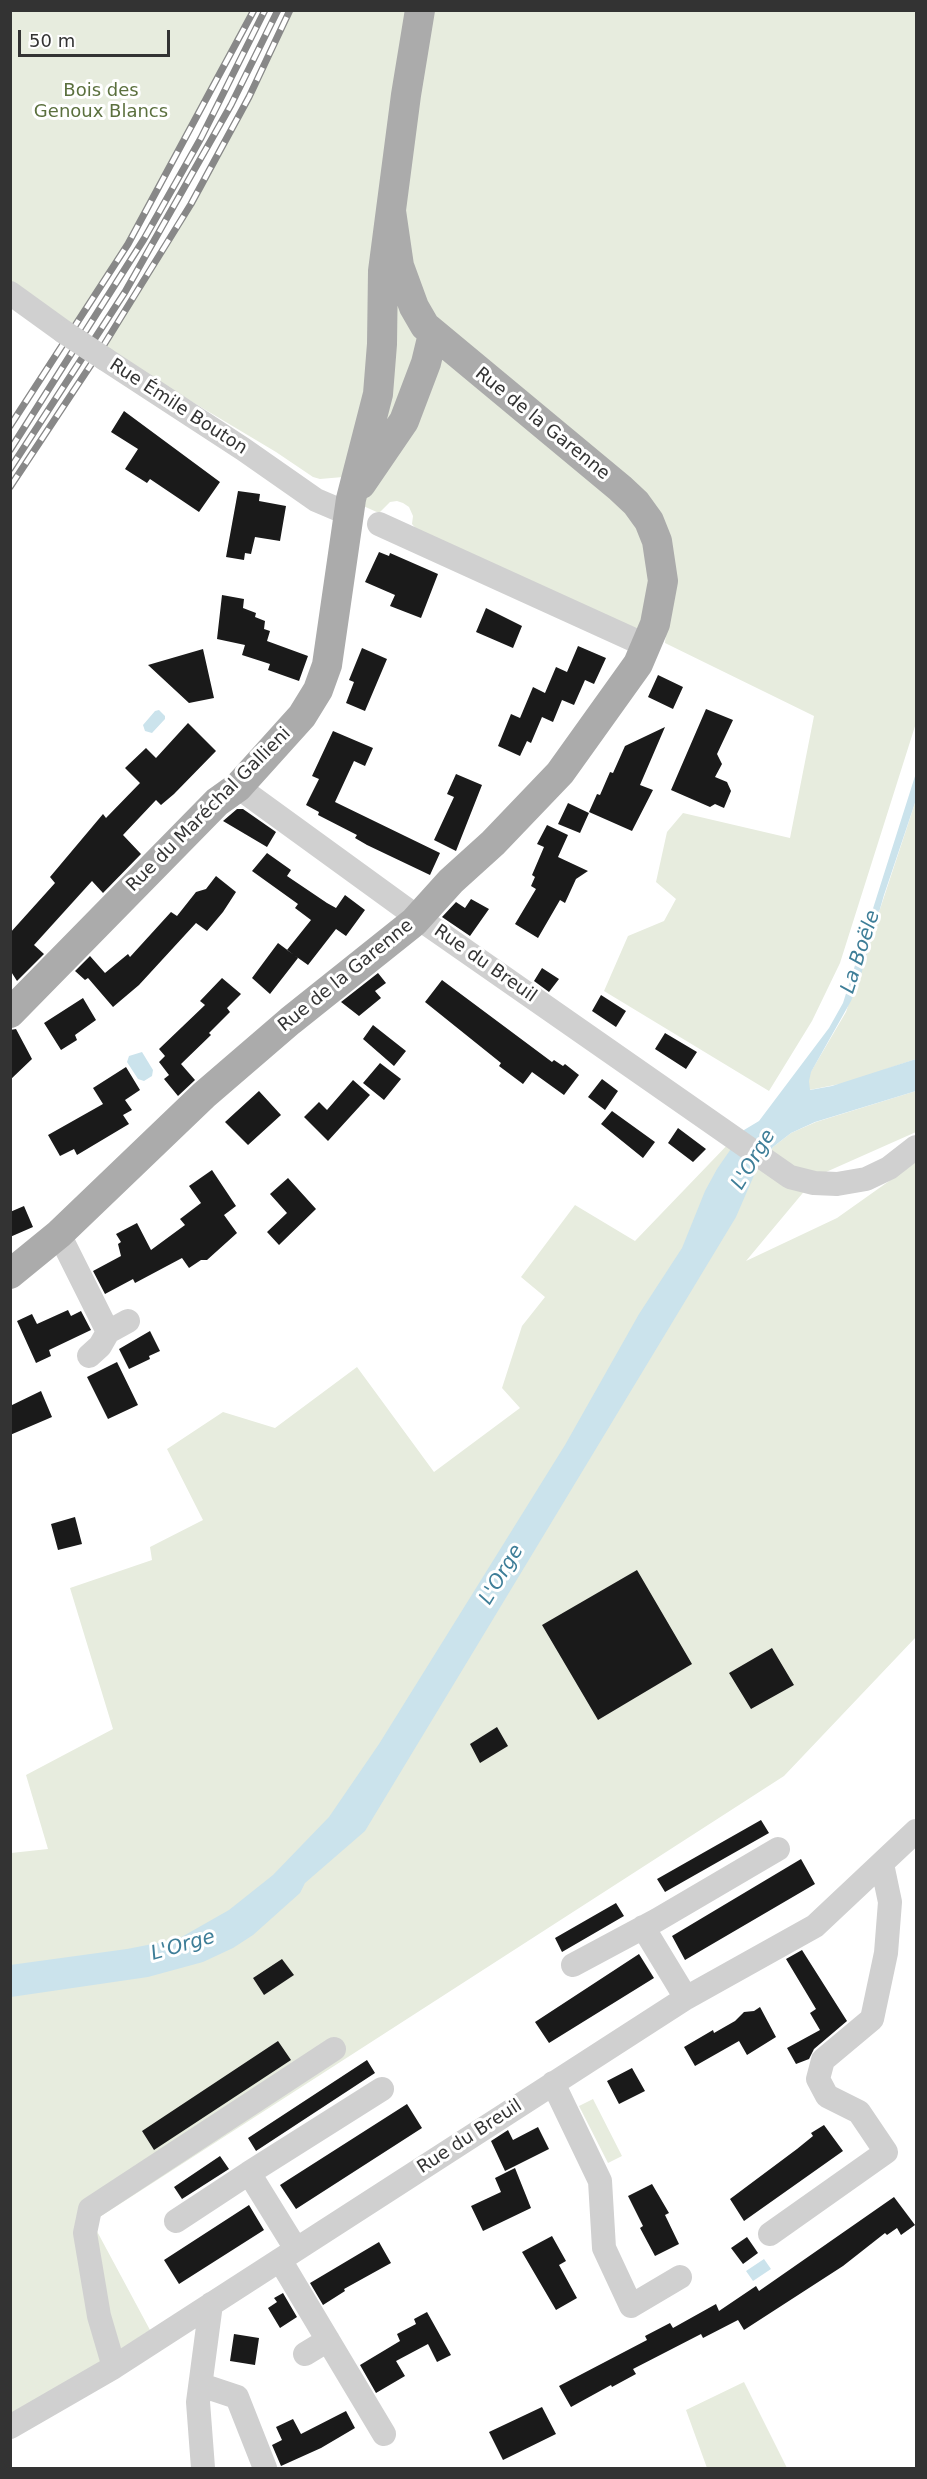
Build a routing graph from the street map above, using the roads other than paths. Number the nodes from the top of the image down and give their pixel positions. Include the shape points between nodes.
1 (420, 10) edge
2 (391, 211) junction
3 (11, 294) edge
4 (429, 330) junction
5 (382, 344) junction
6 (350, 507) junction
7 (379, 524) dead end
8 (645, 645) junction
9 (238, 787) junction
10 (417, 917) junction
11 (10, 1014) edge
12 (916, 1147) edge
13 (59, 1234) junction
14 (10, 1274) edge
15 (89, 1356) dead end
16 (916, 1831) edge
17 (778, 1849) dead end
18 (882, 1864) junction
19 (643, 1927) junction
20 (573, 1965) dead end
21 (686, 1998) junction
22 (334, 2049) dead end
23 (553, 2083) junction
24 (382, 2089) dead end
25 (249, 2173) junction
26 (176, 2221) dead end
27 (770, 2234) dead end
28 (288, 2254) junction
29 (680, 2277) dead end
30 (211, 2304) junction
31 (328, 2340) junction
32 (305, 2354) dead end
33 (114, 2367) junction
34 (201, 2385) junction
35 (10, 2427) edge
36 (384, 2434) dead end
37 (202, 2469) edge
38 (265, 2469) edge

1 - 2 main road, Rue du Maréchal Gallieni
2 - 4 main road, Rue de la Garenne via 399,266 414,307
2 - 5 main road, Rue du Maréchal Gallieni via 383,271
3 - 6 street, Rue Émile Bouton, bridge via 316,500
4 - 5 main road
4 - 6 main road, Rue du Maréchal Gallieni via 426,363 404,422
4 - 8 main road, Rue de la Garenne via 620,488 649,521 657,541 663,581 655,624
5 - 6 main road, Rue du Maréchal Gallieni via 378,394
6 - 9 main road, Rue du Maréchal Gallieni via 327,666 318,690 302,716
7 - 8 street
8 - 10 main road, Rue de la Garenne via 638,663 560,773
9 - 10 street, Rue du Breuil
9 - 11 main road, Rue du Maréchal Gallieni via 217,802
10 - 12 street, Rue du Breuil via 790,1177 837,1184 866,1179 889,1168
10 - 13 main road, Rue de la Garenne via 204,1095
13 - 14 main road, Rue de la Garenne
13 - 15 street via 118,1326
16 - 18 street, Rue du Breuil
17 - 19 street
18 - 21 street, Rue du Breuil via 815,1926
18 - 27 street via 890,1902 886,1953 872,2019 823,2060 818,2079 827,2096 859,2112 886,2152
19 - 20 street
19 - 21 street
21 - 23 street, Rue du Breuil
22 - 33 street via 90,2209 85,2233 99,2316
23 - 28 street, Rue du Breuil
23 - 29 street via 600,2181 604,2248 631,2306
24 - 25 street
25 - 26 street
25 - 28 street
28 - 30 street, Rue du Breuil
28 - 31 street
30 - 33 street, Rue du Breuil
30 - 34 street
31 - 32 street
31 - 36 street
33 - 35 street, Rue du Breuil
34 - 37 street via 198,2402
34 - 38 street via 237,2397

